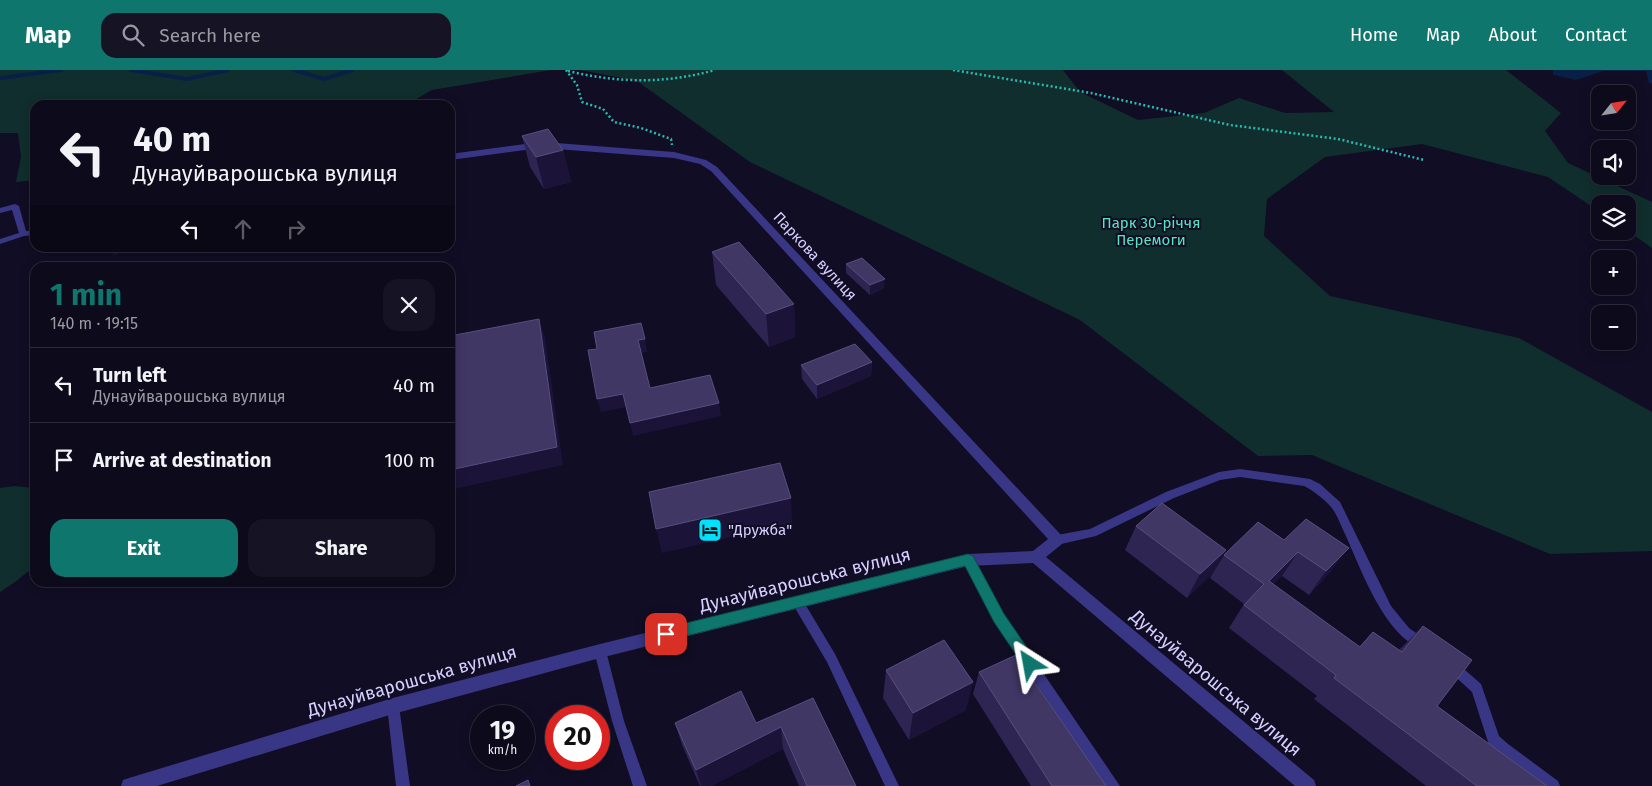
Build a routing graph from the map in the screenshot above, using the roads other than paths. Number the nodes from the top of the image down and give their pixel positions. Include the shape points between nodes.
1 (455, 156) edge
2 (0, 211) edge
3 (30, 233) edge
4 (23, 234) junction
5 (0, 242) edge
6 (1057, 540) junction
7 (1036, 557) junction
8 (968, 560) junction
9 (798, 603) junction
10 (1429, 649) edge
11 (600, 651) junction
12 (1445, 661) edge
13 (392, 706) junction
14 (129, 786) edge
15 (403, 786) edge
16 (640, 786) edge
17 (892, 786) edge
18 (1113, 786) edge
19 (1308, 786) edge
20 (1553, 786) edge

1 - 6 street, Паркова вулиця via 556,146 674,154 703,162 714,169
2 - 4 lane via 15,206
3 - 4 lane
4 - 5 lane
6 - 7 street
6 - 10 lane via 1092,532 1219,476 1240,473 1306,482 1336,505 1394,620
7 - 8 street, Дунауйварошська вулиця
7 - 19 street, Дунауйварошська вулиця
8 - 9 street, Дунауйварошська вулиця
8 - 18 lane via 999,618
9 - 11 street, Дунауйварошська вулиця
9 - 17 lane via 831,658
11 - 13 street, Дунауйварошська вулиця
11 - 16 lane via 618,721
12 - 20 lane via 1477,688 1494,740
13 - 14 street, Дунауйварошська вулиця
13 - 15 lane

